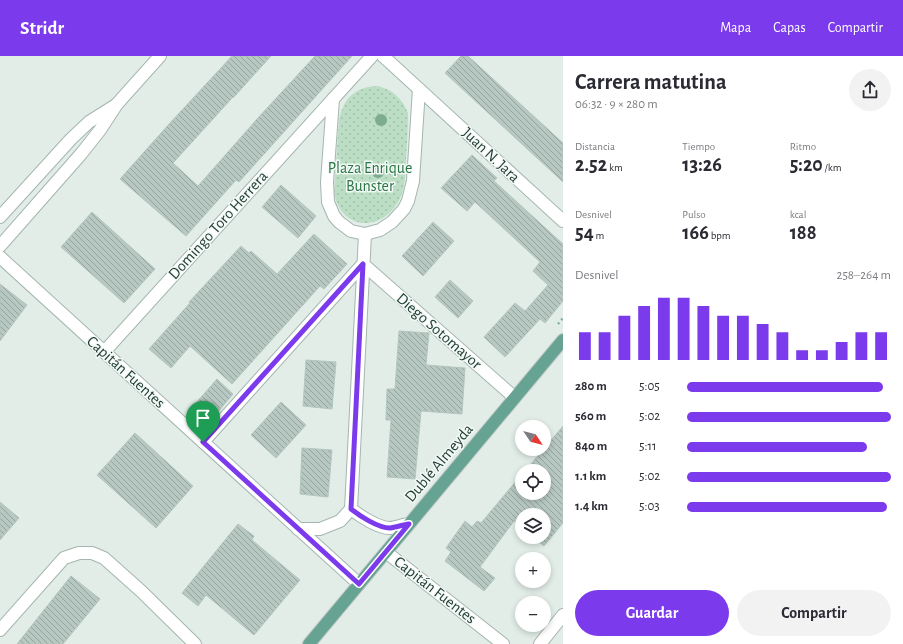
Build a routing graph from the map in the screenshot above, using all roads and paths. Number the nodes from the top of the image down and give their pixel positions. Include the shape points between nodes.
1 (160, 56) edge
2 (372, 56) edge
3 (383, 56) edge
4 (419, 89) junction
5 (333, 99) junction
6 (117, 104) junction
7 (0, 216) edge
8 (563, 221) edge
9 (365, 234) junction
10 (0, 246) edge
11 (0, 257) edge
12 (363, 264) junction
13 (563, 340) edge
14 (104, 352) junction
15 (514, 398) junction
16 (203, 442) junction
17 (351, 509) junction
18 (409, 524) junction
19 (298, 529) junction
20 (386, 552) junction
21 (359, 584) junction
22 (563, 615) edge
23 (0, 630) edge
24 (195, 644) edge
25 (309, 644) edge
26 (503, 644) edge
27 (540, 644) edge

1 - 6 street
2 - 5 street, Domingo Toro Herrera
3 - 4 street, Juan N. Jara
4 - 8 street, Juan N. Jara
4 - 9 street via 413,181 408,201 392,222 380,230
5 - 9 street via 328,202 334,216 342,225 356,233
5 - 14 street, Domingo Toro Herrera
6 - 7 street via 89,122
6 - 10 street via 81,154
9 - 12 street
11 - 14 street, Capitán Fuentes
12 - 15 street, Diego Sotomayor
12 - 16 street
12 - 17 street
13 - 15 main road, Dublé Almeyda
14 - 16 street, Capitán Fuentes
15 - 18 main road, Dublé Almeyda
16 - 19 street, Capitán Fuentes
17 - 18 street via 361,517 383,527
17 - 19 street via 340,521 320,529
18 - 20 main road, Dublé Almeyda
19 - 21 street, Capitán Fuentes
20 - 21 main road, Dublé Almeyda
20 - 26 street, Capitán Fuentes
21 - 25 main road, Dublé Almeyda
22 - 27 street
23 - 24 street via 64,558 79,553 92,553 104,558

